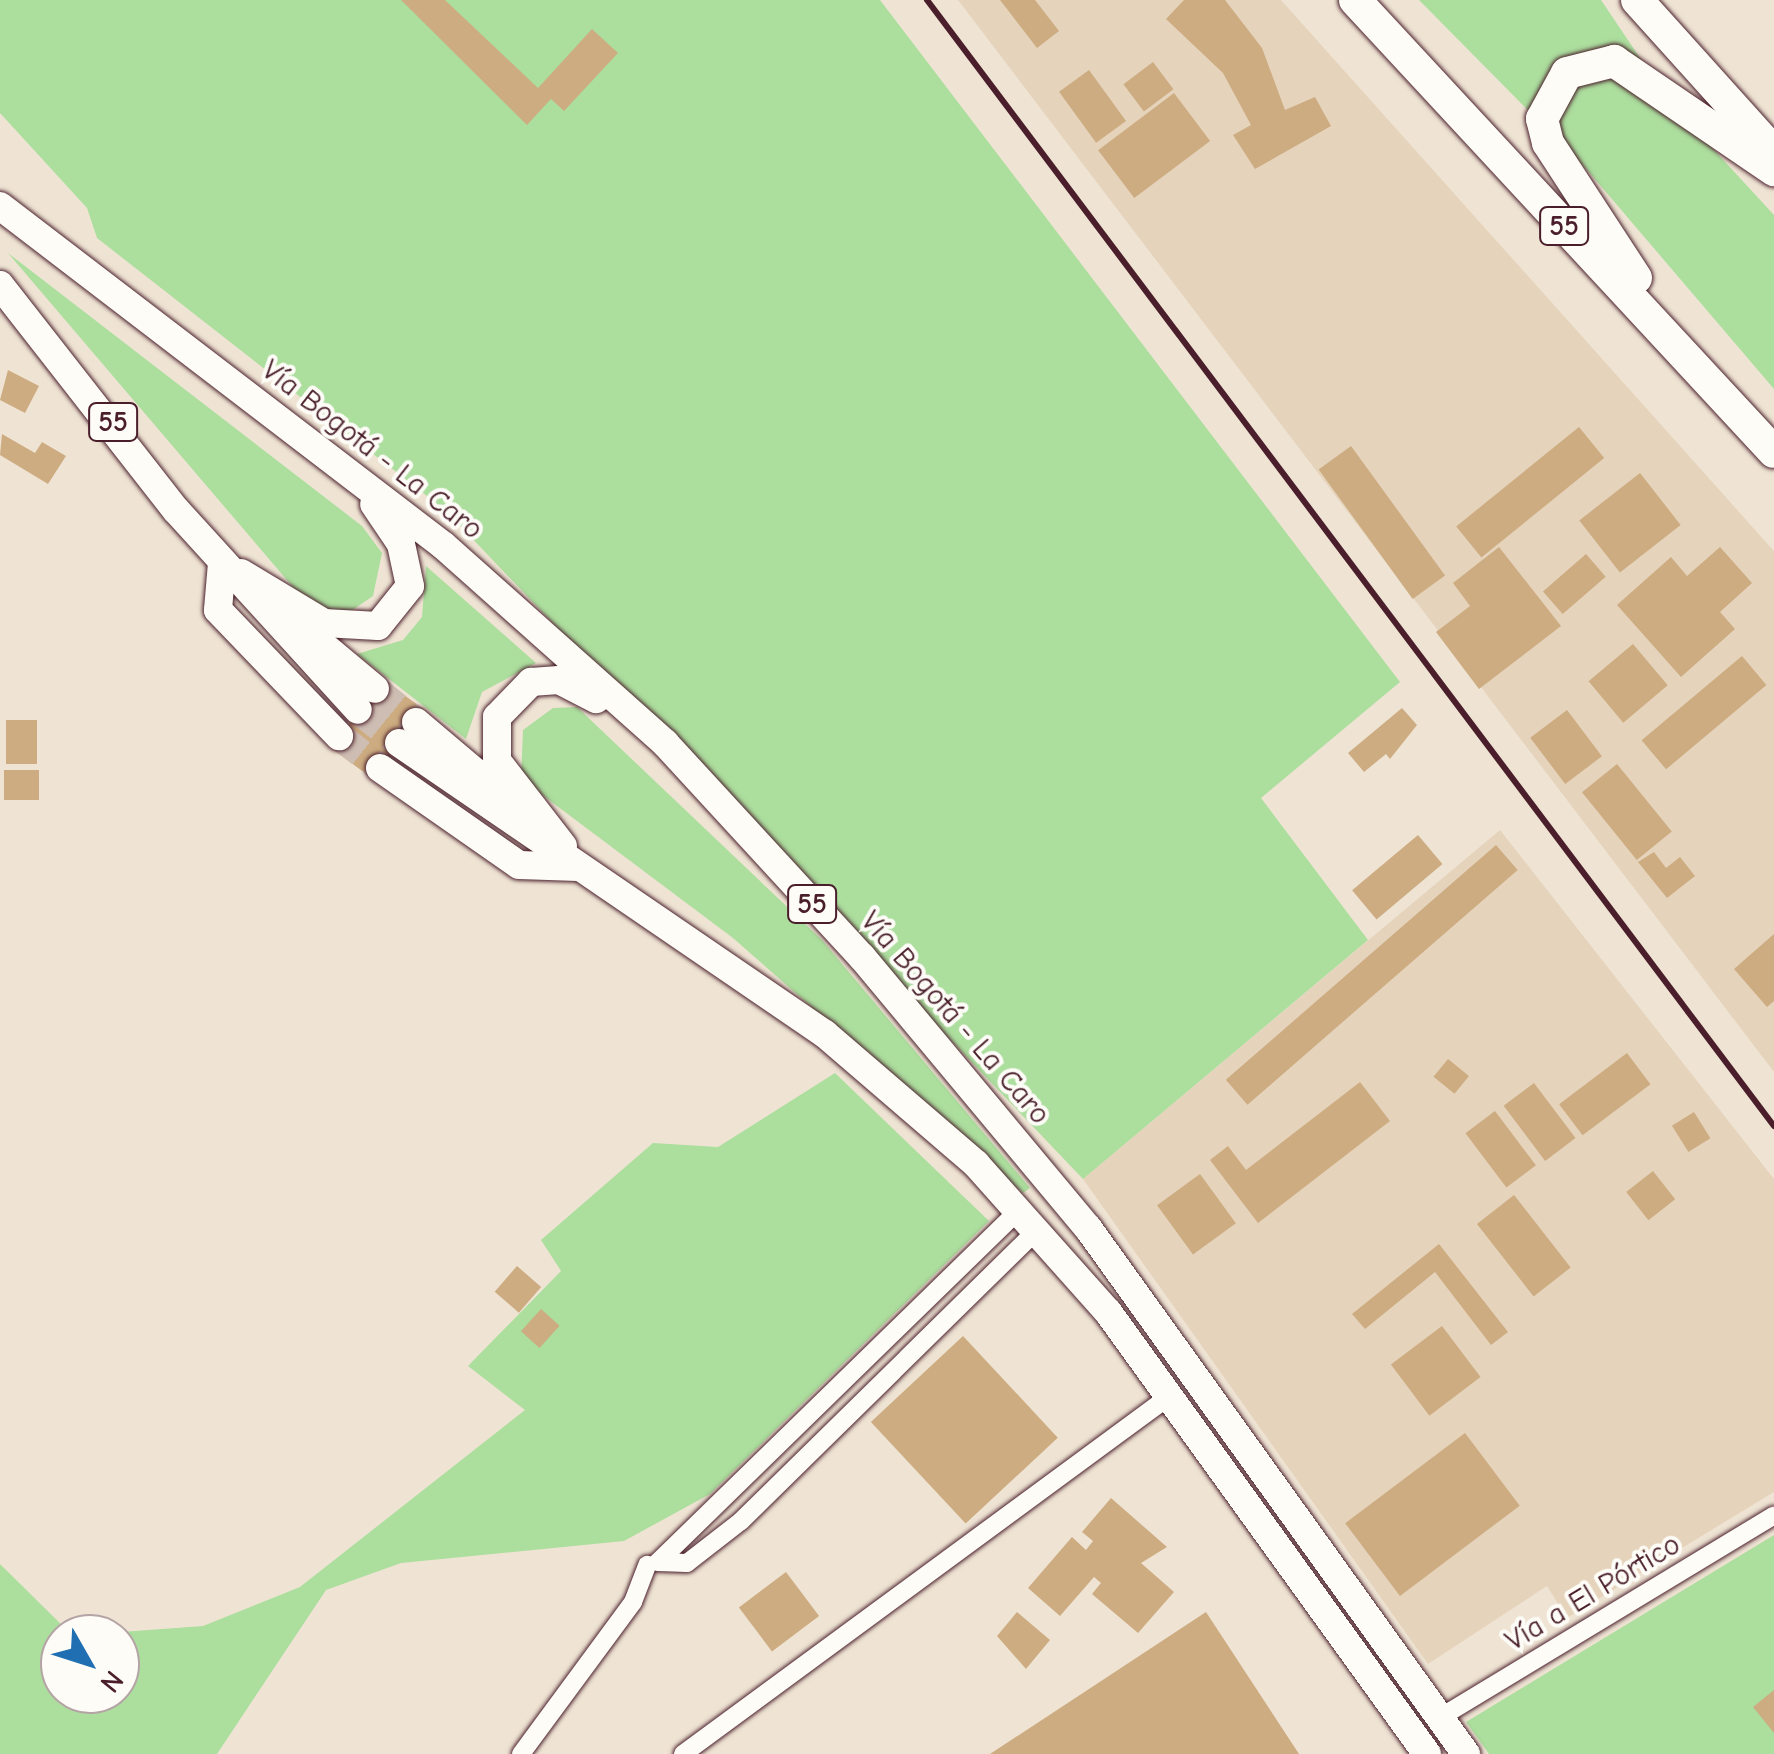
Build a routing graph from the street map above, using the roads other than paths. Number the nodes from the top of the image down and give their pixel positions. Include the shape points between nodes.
1 (1355, 0) edge
2 (1637, 0) edge
3 (1774, 152) edge
4 (1774, 170) edge
5 (0, 206) edge
6 (0, 285) edge
7 (1712, 384) junction
8 (1774, 452) edge
9 (342, 466) junction
10 (222, 562) junction
11 (358, 711) tunnel mouth
12 (665, 743) junction
13 (579, 867) junction
14 (1029, 1218) junction
15 (1172, 1395) junction
16 (1774, 1515) edge
17 (648, 1565) dead end
18 (1440, 1717) junction
19 (520, 1754) edge
20 (683, 1754) edge
21 (1427, 1754) edge
22 (1466, 1754) edge

1 - 7 highway, 55
2 - 3 highway
4 - 7 highway via 1614,61 1567,72 1542,118 1557,166
5 - 9 main road, Vía Bogotá - La Caro / 55
6 - 10 main road, 55
7 - 8 highway, 55
9 - 10 main road via 401,544 410,586 394,615 359,630 324,623
9 - 12 main road, Vía Bogotá - La Caro / 55
10 - 11 main road, 55
12 - 13 main road via 559,680 532,682 504,703 497,761
12 - 18 main road, Vía Bogotá - La Caro / 55 via 862,957 1072,1208
13 - 13 main road via 518,865 398,744
13 - 14 main road via 825,1034
14 - 14 street via 658,1562 687,1563 741,1521
14 - 15 main road
15 - 20 street
15 - 21 main road
16 - 18 street, Vía a El Pórtico
17 - 19 street via 633,1602
18 - 22 main road, Vía Bogotá - La Caro / 55

